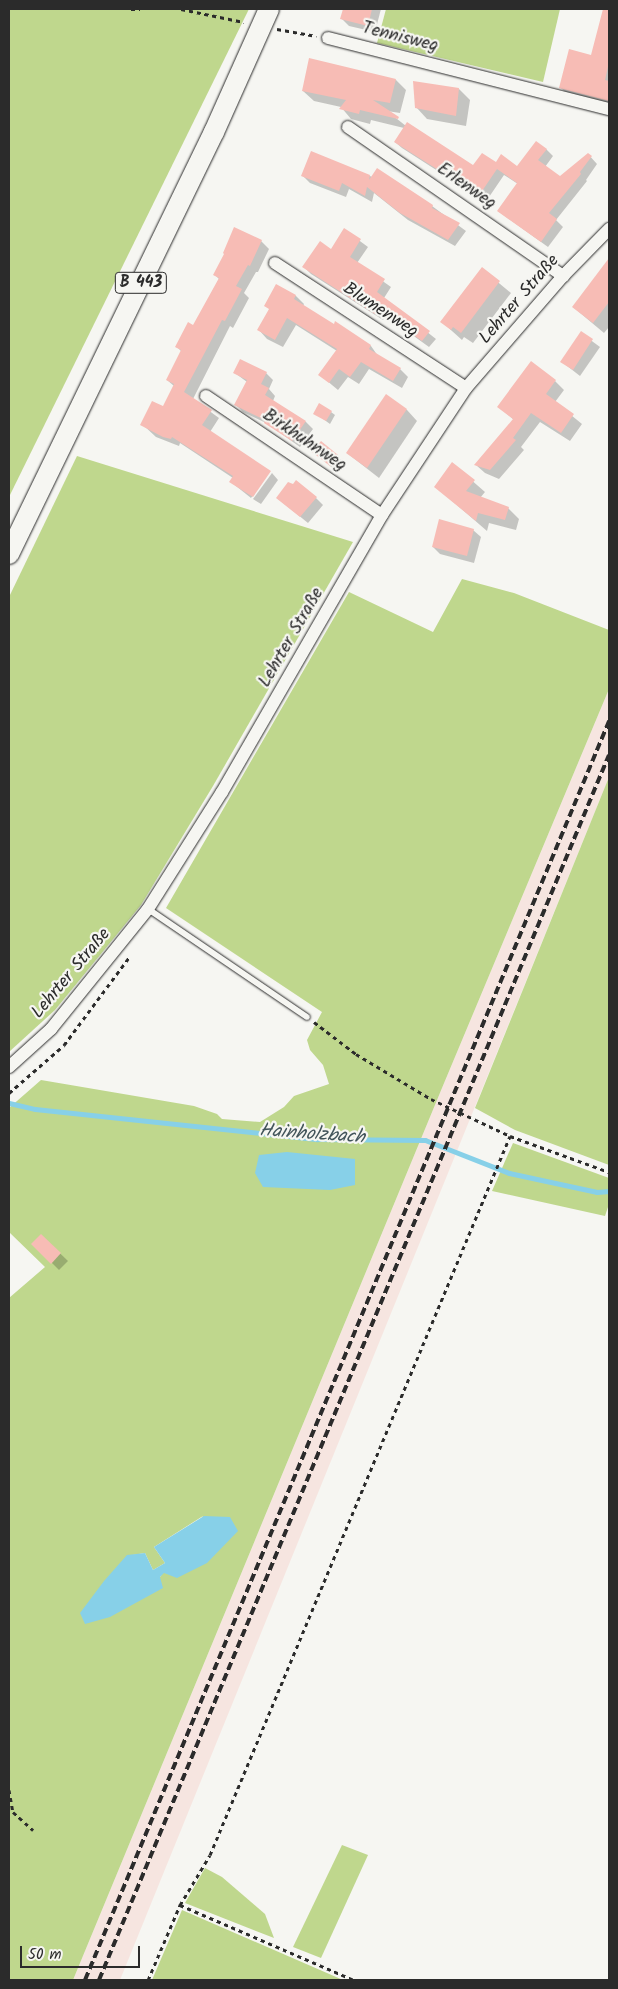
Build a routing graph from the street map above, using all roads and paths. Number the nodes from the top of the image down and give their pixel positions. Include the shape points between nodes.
1 (132, 9) edge
2 (140, 9) edge
3 (181, 9) edge
4 (265, 18) edge
5 (328, 38) joint
6 (609, 109) edge
7 (348, 127) dead end
8 (609, 229) edge
9 (275, 263) dead end
10 (563, 276) junction
11 (466, 388) junction
12 (206, 396) dead end
13 (382, 515) junction
14 (9, 554) edge
15 (148, 909) junction
16 (307, 1017) joint
17 (9, 1067) edge
18 (510, 1136) junction
19 (609, 1172) edge
20 (9, 1790) edge
21 (34, 1830) dead end
22 (180, 1904) junction
23 (148, 1980) edge
24 (354, 1980) edge

1 - 2 path
3 - 4 path
4 - 5 path
4 - 14 main road, B 443 via 214,132
5 - 6 street, Tennisweg
7 - 10 street, Erlenweg
8 - 10 street, Lehrter Straße
9 - 11 street, Blumenweg
10 - 11 street, Lehrter Straße
11 - 13 street, Lehrter Straße
12 - 13 street, Birkhuhnweg
13 - 15 street, Lehrter Straße via 222,792
15 - 16 lane
15 - 17 street, Lehrter Straße via 51,1029
16 - 18 path via 356,1054 431,1099
18 - 19 path
18 - 22 path via 210,1855
20 - 21 path via 13,1812
22 - 23 path
22 - 24 path

